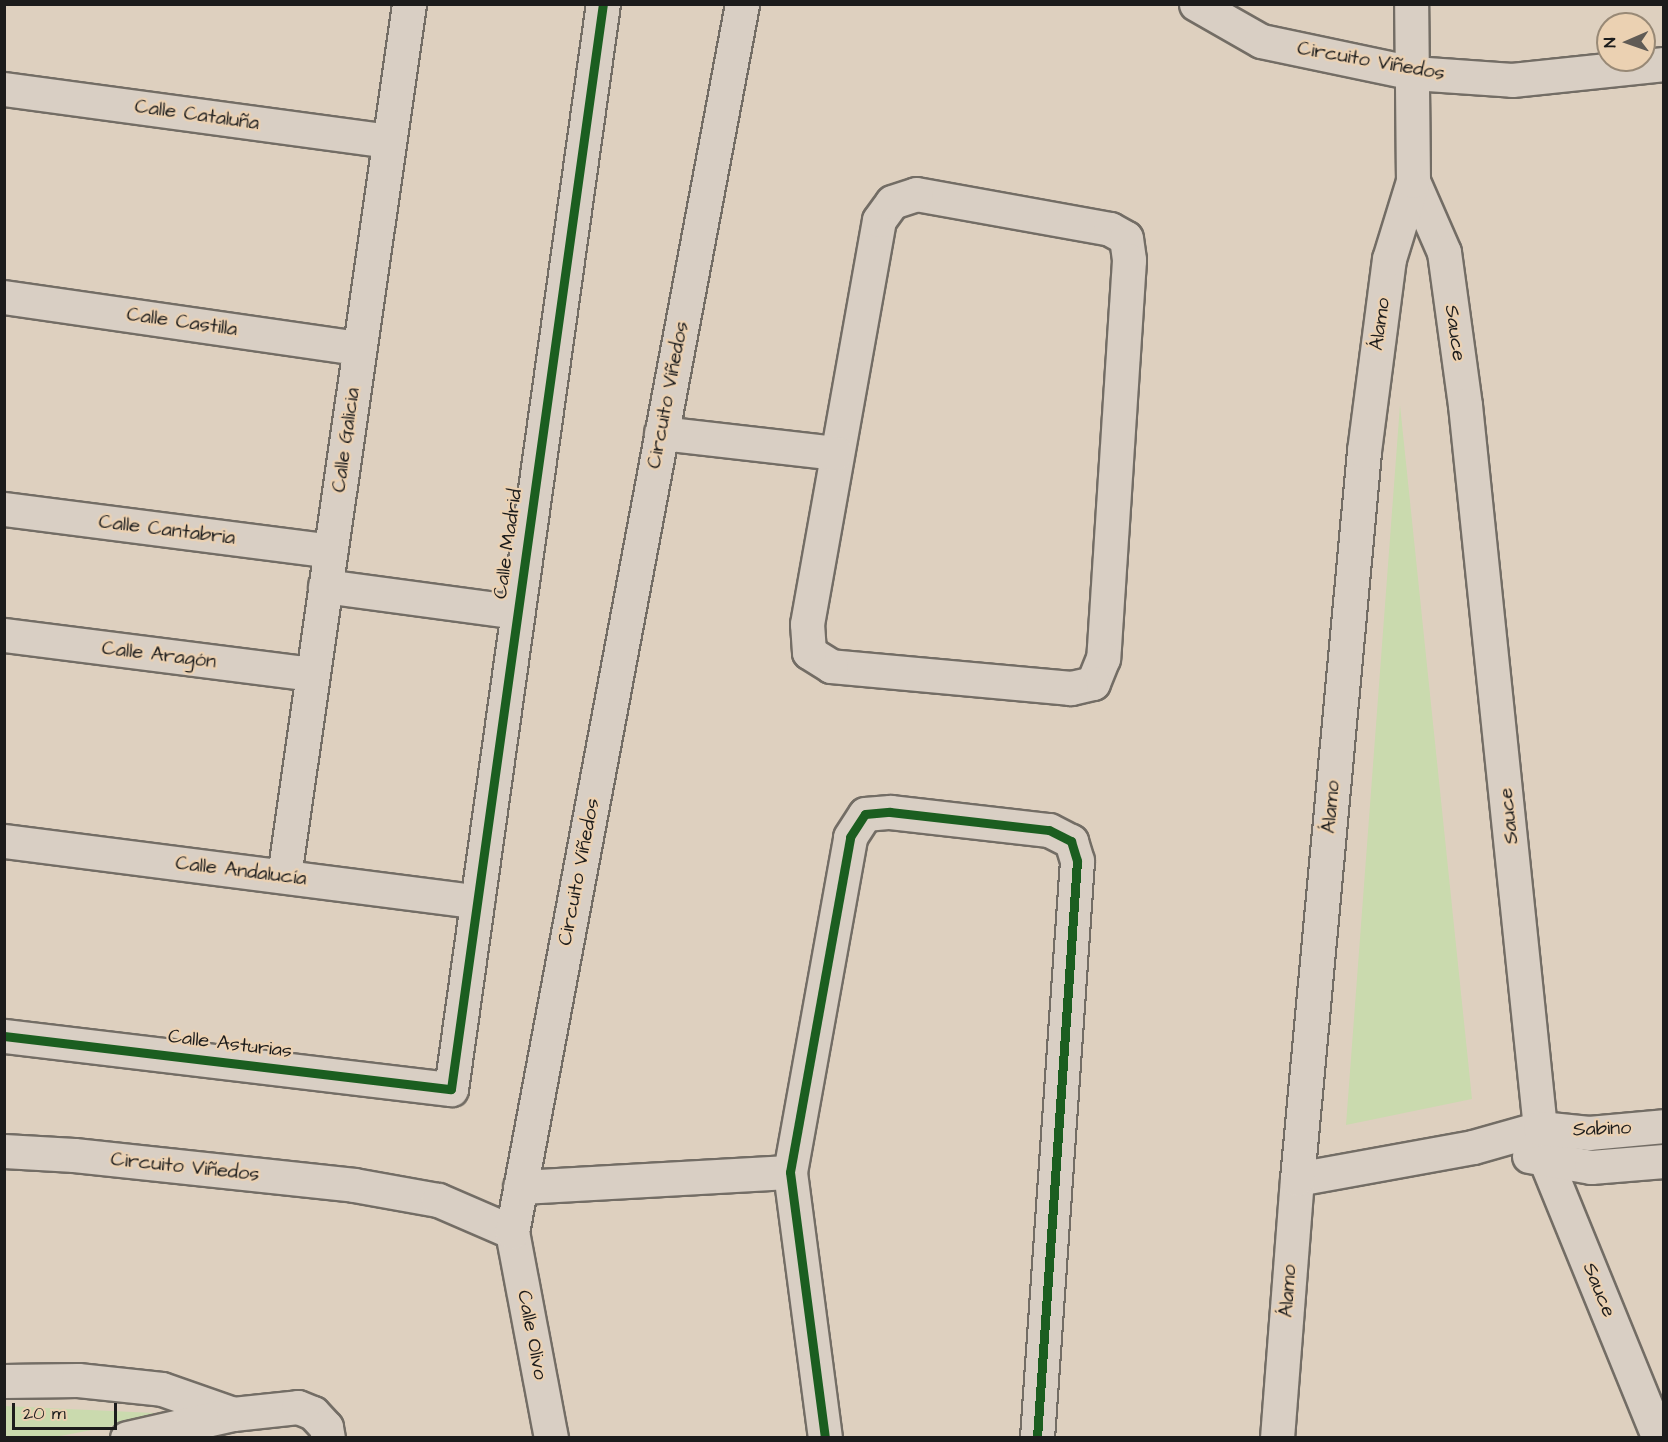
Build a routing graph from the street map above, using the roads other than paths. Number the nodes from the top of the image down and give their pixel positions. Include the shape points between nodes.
1 (409, 4) edge
2 (603, 4) edge
3 (742, 4) edge
4 (1196, 4) edge
5 (1411, 4) edge
6 (1664, 64) edge
7 (1413, 72) junction
8 (4, 89) edge
9 (389, 141) junction
10 (1413, 181) junction
11 (4, 297) edge
12 (359, 348) junction
13 (661, 433) junction
14 (836, 453) junction
15 (4, 509) edge
16 (330, 551) junction
17 (325, 586) junction
18 (517, 612) junction
19 (4, 635) edge
20 (313, 674) junction
21 (4, 841) edge
22 (284, 876) junction
23 (477, 903) junction
24 (4, 1036) edge
25 (451, 1089) joint
26 (1664, 1126) edge
27 (1543, 1143) junction
28 (4, 1151) edge
29 (1664, 1161) edge
30 (790, 1172) junction
31 (1297, 1179) junction
32 (520, 1187) junction
33 (512, 1232) junction
34 (4, 1381) edge
35 (234, 1414) junction
36 (127, 1437) edge
37 (328, 1437) edge
38 (551, 1437) edge
39 (825, 1437) edge
40 (1037, 1437) edge
41 (1277, 1437) edge
42 (1659, 1437) edge

1 - 9 street, Calle Galicia
2 - 18 street, Calle Madrid
3 - 13 street, Circuito Viñedos
4 - 7 street, Circuito Viñedos via 1261,42
5 - 7 street
6 - 7 street, Circuito Viñedos via 1512,80
7 - 10 street
8 - 9 street, Calle Cataluña
9 - 12 street, Calle Galicia
10 - 27 street, Sauce via 1444,252 1465,405
10 - 31 street, Álamo via 1389,259 1364,451
11 - 12 street, Calle Castilla
12 - 16 street, Calle Galicia
13 - 14 street
13 - 32 street, Circuito Viñedos
14 - 14 street via 807,624 809,652 831,666 1071,687 1093,683 1103,658 1129,260 1126,238 1110,230 916,194 892,202 879,220
15 - 16 street, Calle Cantabria
16 - 17 street, Calle Galicia
17 - 18 street
17 - 20 street, Calle Galicia
18 - 23 street, Calle Madrid
19 - 20 street, Calle Aragón
20 - 22 street, Calle Galicia
21 - 22 street, Calle Andalucía
22 - 23 street, Calle Andalucía
23 - 25 street, Calle Madrid
24 - 25 street, Calle Asturias
26 - 27 street, Sabino via 1589,1133
27 - 29 street, Sabino via 1591,1167
27 - 31 street via 1473,1147
27 - 42 street, Sauce
28 - 33 street, Circuito Viñedos via 354,1185 438,1200
30 - 32 street
30 - 39 street
30 - 40 street via 850,837 865,814 890,812 1049,830 1071,841 1077,861
31 - 41 street, Álamo
32 - 33 street, Circuito Viñedos
33 - 38 street, Calle Olivo
34 - 35 street via 78,1380 162,1389
35 - 36 street
35 - 37 street via 298,1407 313,1413 326,1427

